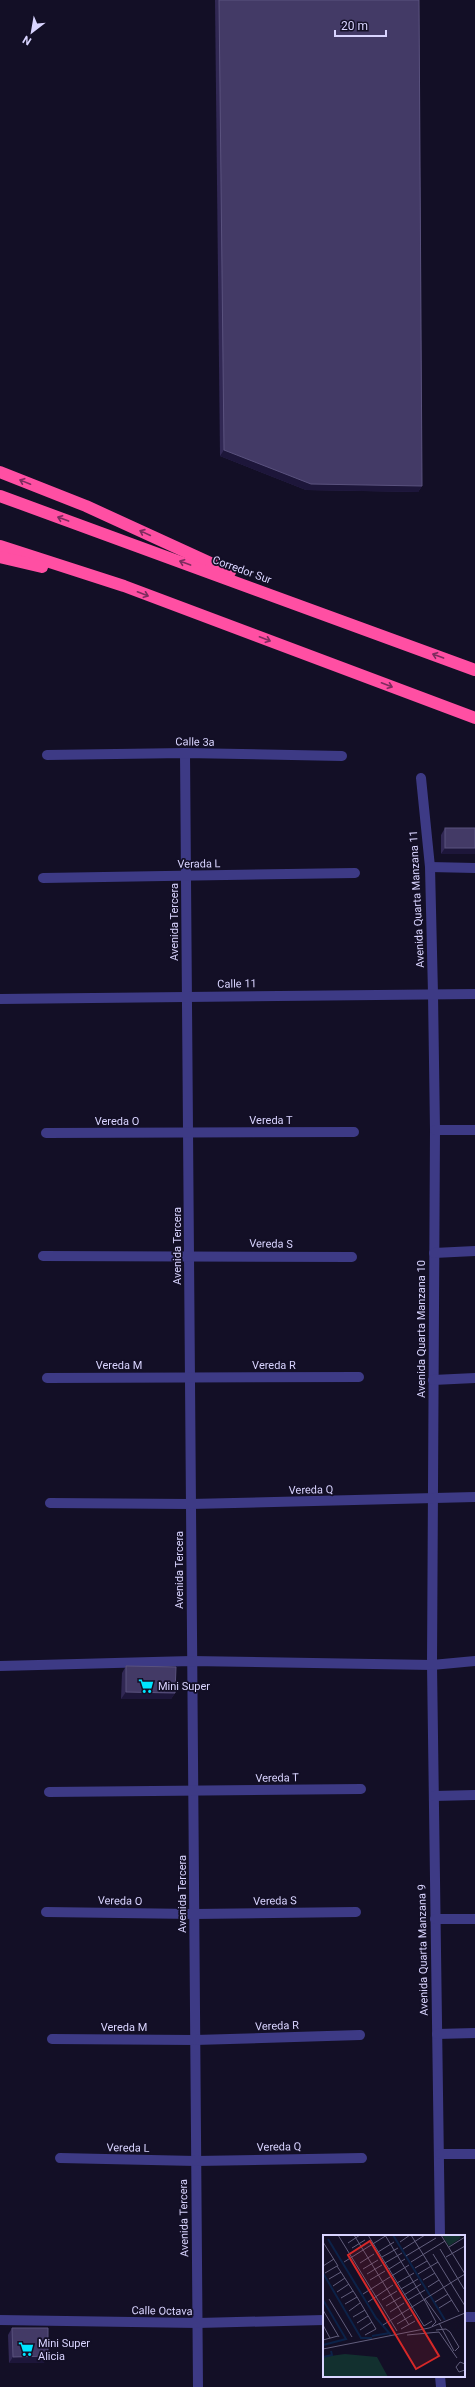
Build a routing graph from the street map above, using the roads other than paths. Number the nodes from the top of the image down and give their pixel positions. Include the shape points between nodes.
1 (0, 472) edge
2 (0, 496) edge
3 (0, 546) edge
4 (0, 557) edge
5 (124, 586) junction
6 (307, 608) junction
7 (475, 670) edge
8 (475, 718) edge
9 (185, 753) junction
10 (47, 755) dead end
11 (342, 756) dead end
12 (421, 778) dead end
13 (430, 867) junction
14 (475, 868) edge
15 (355, 873) dead end
16 (186, 876) junction
17 (43, 878) dead end
18 (433, 994) junction
19 (475, 994) edge
20 (187, 997) junction
21 (0, 999) edge
22 (435, 1130) junction
23 (475, 1130) edge
24 (354, 1132) dead end
25 (46, 1133) dead end
26 (188, 1133) junction
27 (475, 1251) edge
28 (434, 1253) junction
29 (189, 1255) junction
30 (43, 1256) dead end
31 (352, 1257) dead end
32 (190, 1377) junction
33 (358, 1377) dead end
34 (47, 1378) dead end
35 (475, 1378) edge
36 (433, 1380) junction
37 (475, 1497) edge
38 (432, 1500) junction
39 (50, 1503) dead end
40 (190, 1504) junction
41 (191, 1661) junction
42 (475, 1661) edge
43 (432, 1664) junction
44 (0, 1666) edge
45 (361, 1789) dead end
46 (193, 1791) junction
47 (49, 1792) dead end
48 (475, 1795) edge
49 (434, 1796) junction
50 (46, 1912) dead end
51 (356, 1912) dead end
52 (194, 1914) junction
53 (435, 1919) junction
54 (475, 1919) edge
55 (475, 2033) edge
56 (437, 2034) junction
57 (360, 2035) dead end
58 (52, 2039) dead end
59 (195, 2040) junction
60 (440, 2154) junction
61 (475, 2154) edge
62 (60, 2158) dead end
63 (362, 2158) dead end
64 (196, 2161) junction
65 (440, 2235) edge
66 (0, 2320) edge
67 (323, 2320) edge
68 (198, 2323) junction
69 (440, 2377) edge
70 (198, 2387) edge
71 (441, 2387) edge

6 -> 1 highway via 86,506
6 -> 2 highway, Corredor Sur
3 - 5 highway
4 - 5 highway
5 -> 8 highway
7 -> 6 highway, Corredor Sur
9 - 10 street, Calle 3a
9 - 11 street, Calle 3a
9 - 16 street, Avenida Tercera
12 - 13 street, Avenida Quarta Manzana 11
13 - 14 street
13 - 18 street, Avenida Quarta Manzana 11
15 - 16 street, Verada L
16 - 17 street, Verada L
16 - 20 street, Avenida Tercera
18 - 19 street, Calle 11
18 - 20 street, Calle 11
18 - 22 street, Avenida Quarta Manzana 10
20 - 21 street, Calle 11
20 - 26 street, Avenida Tercera
22 - 23 street
22 - 28 street, Avenida Quarta Manzana 10
24 - 26 street, Vereda T
25 - 26 street, Vereda O
26 - 29 street, Avenida Tercera
27 - 28 street
28 - 36 street, Avenida Quarta Manzana 10
29 - 30 street, Vereda S
29 - 31 street, Vereda S
29 - 32 street, Avenida Tercera
32 - 33 street, Vereda R
32 - 34 street, Vereda M
32 - 40 street, Avenida Tercera
35 - 36 street
36 - 38 street, Avenida Quarta Manzana 10
37 - 38 street, Vereda Q
38 - 40 street, Vereda Q
38 - 43 street, Avenida Quarta Manzana 10
39 - 40 street, Vereda Q
40 - 41 street, Avenida Tercera
41 - 43 street
41 - 44 street
41 - 46 street, Avenida Tercera
42 - 43 street
43 - 49 street, Avenida Quarta Manzana 9
45 - 46 street, Vereda T
46 - 47 street
46 - 52 street, Avenida Tercera
48 - 49 street
49 - 53 street, Avenida Quarta Manzana 9
50 - 52 street, Vereda O
51 - 52 street, Vereda S
52 - 59 street, Avenida Tercera
53 - 54 street
53 - 56 street, Avenida Quarta Manzana 9
55 - 56 street
56 - 60 street, Avenida Quarta Manzana 9
57 - 59 street, Vereda R
58 - 59 street, Vereda M
59 - 64 street, Avenida Tercera
60 - 61 street
60 - 65 street, Avenida Quarta Manzana 9
62 - 64 street, Vereda L
63 - 64 street, Vereda Q
64 - 68 street, Avenida Tercera
66 - 68 street, Calle Octava
67 - 68 street, Calle Octava
68 - 70 street, Avenida Tercera
69 - 71 street

